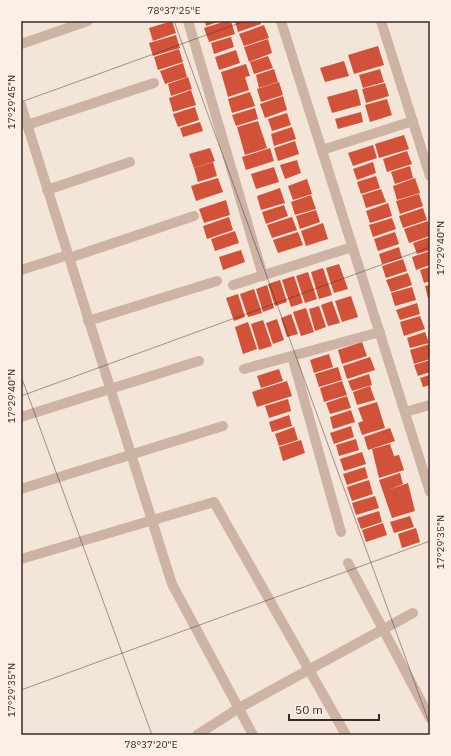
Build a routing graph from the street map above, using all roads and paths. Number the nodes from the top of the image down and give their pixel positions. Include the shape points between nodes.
1 (88, 21) edge
2 (188, 21) edge
3 (281, 21) edge
4 (381, 21) edge
5 (21, 44) edge
6 (154, 83) dead end
7 (21, 105) edge
8 (412, 121) junction
9 (27, 125) junction
10 (322, 150) junction
11 (130, 162) dead end
12 (430, 176) edge
13 (47, 190) junction
14 (194, 216) dead end
15 (352, 246) junction
16 (68, 257) junction
17 (21, 270) edge
18 (263, 276) junction
19 (217, 281) dead end
20 (233, 285) dead end
21 (88, 321) junction
22 (380, 332) junction
23 (292, 356) junction
24 (199, 361) dead end
25 (244, 369) dead end
26 (110, 389) junction
27 (430, 405) edge
28 (405, 412) junction
29 (21, 417) edge
30 (222, 426) dead end
31 (130, 455) junction
32 (21, 489) edge
33 (430, 492) edge
34 (151, 520) junction
35 (341, 532) dead end
36 (21, 559) edge
37 (348, 563) dead end
38 (413, 613) dead end
39 (384, 629) junction
40 (310, 670) junction
41 (239, 708) junction
42 (430, 718) edge
43 (197, 735) edge
44 (253, 735) edge
45 (346, 735) edge

1 - 5 street
2 - 18 street
3 - 10 street
4 - 8 street
6 - 9 street
7 - 9 street
8 - 10 street
8 - 12 street
9 - 13 street
10 - 15 street
11 - 13 street
13 - 16 street
14 - 16 street
15 - 18 street
15 - 22 street
16 - 17 street
16 - 21 street
18 - 20 street
19 - 21 street
21 - 26 street
22 - 23 street
22 - 28 street
23 - 25 street
23 - 35 street
24 - 26 street
26 - 29 street
26 - 31 street
27 - 28 street
28 - 33 street
30 - 31 street
31 - 32 street
31 - 34 street
34 - 36 street
34 - 40 street via 214,502
34 - 41 street via 172,584
37 - 39 street
38 - 39 street
39 - 40 street
39 - 42 street
40 - 41 street
40 - 45 street
41 - 43 street
41 - 44 street

